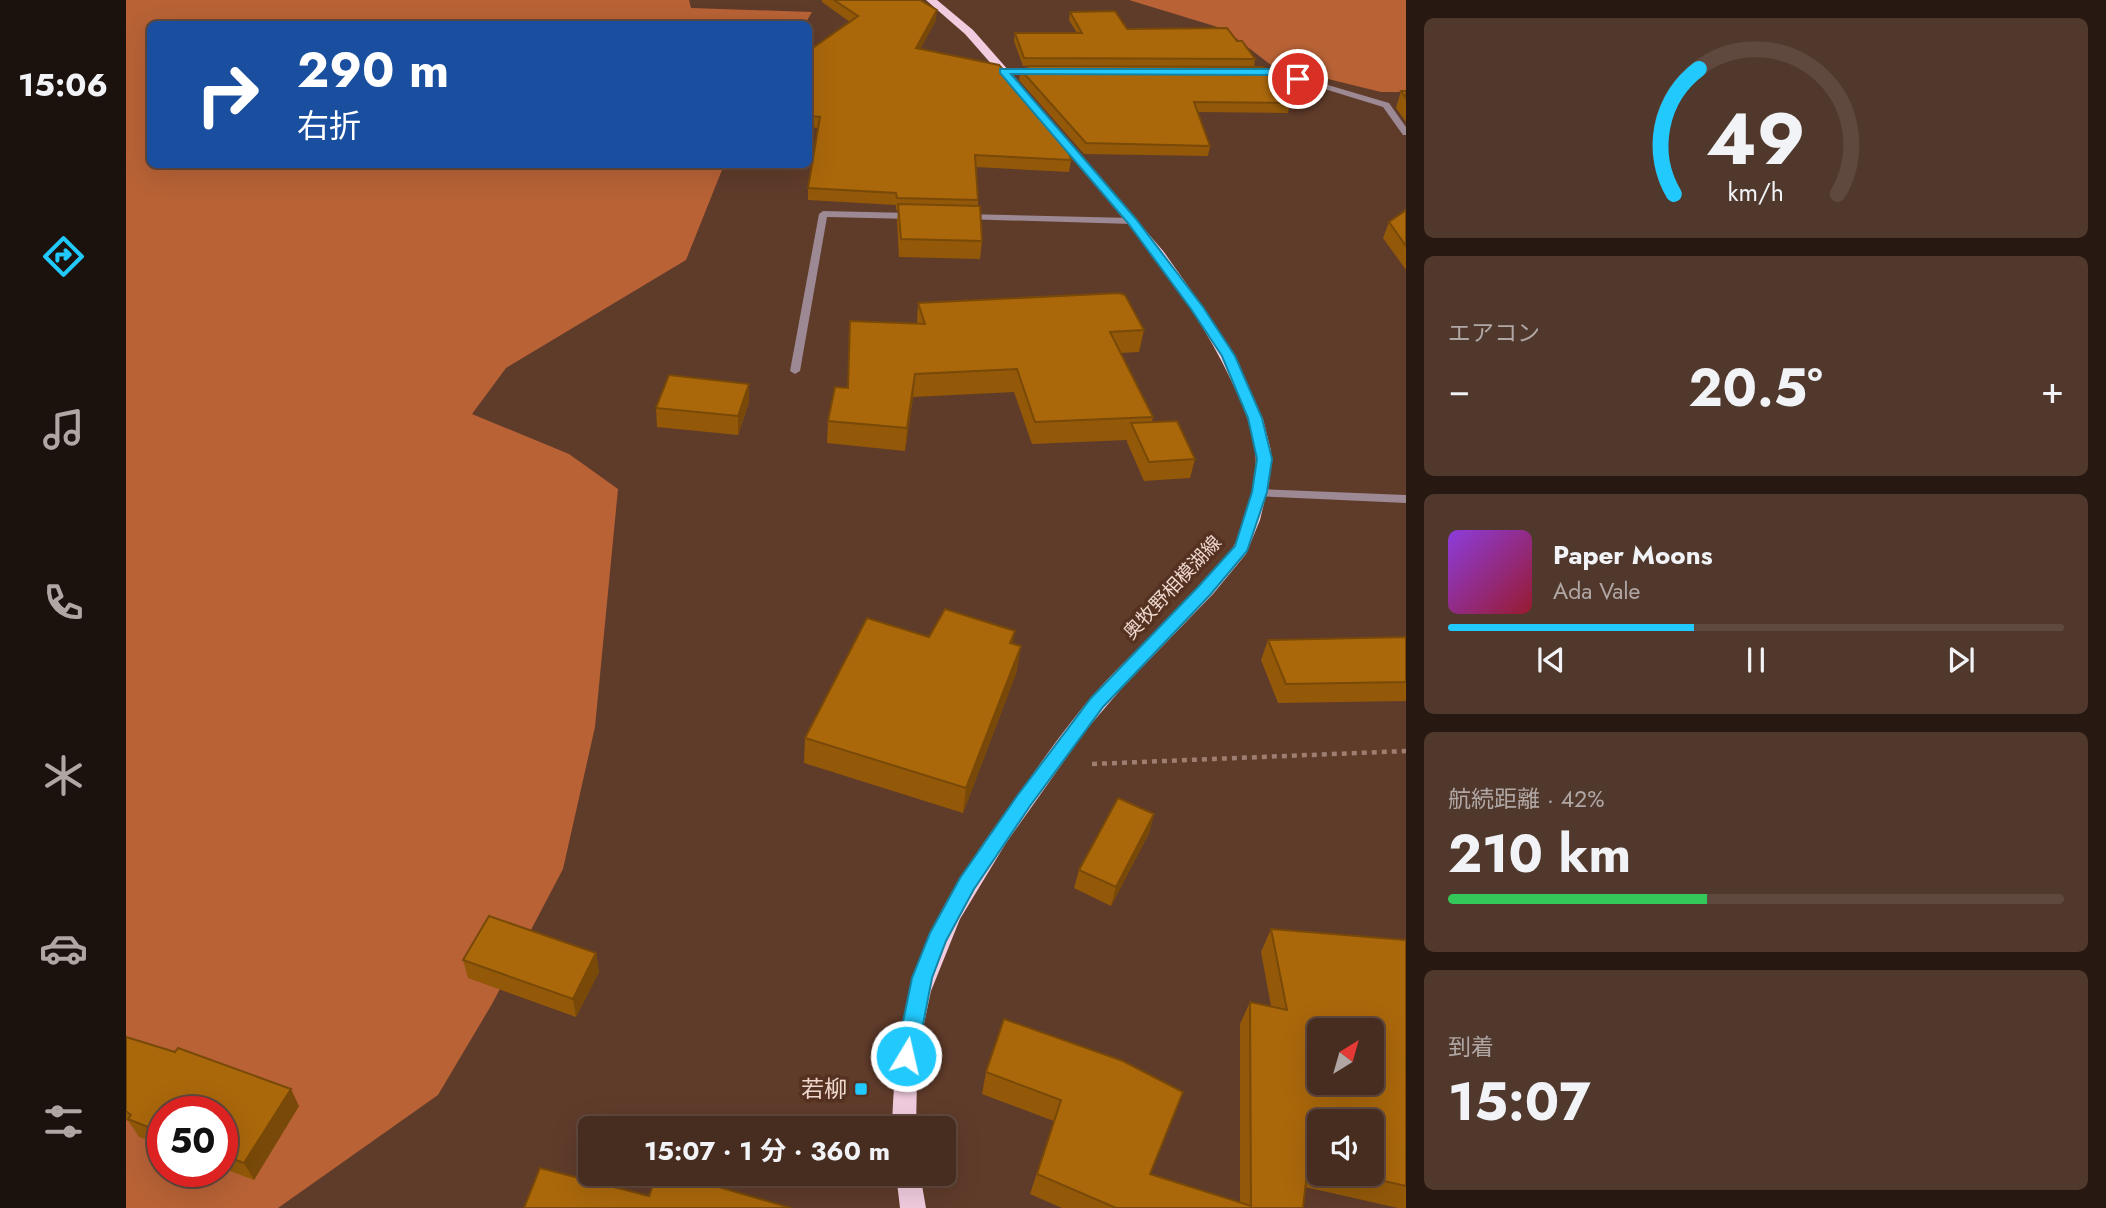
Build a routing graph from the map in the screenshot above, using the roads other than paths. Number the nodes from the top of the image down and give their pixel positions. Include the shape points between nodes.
1 (932, 0) edge
2 (1055, 70) edge
3 (1003, 71) junction
4 (1237, 71) edge
5 (1020, 91) edge
6 (1038, 111) edge
7 (1405, 131) edge
8 (917, 216) edge
9 (957, 217) edge
10 (1132, 221) junction
11 (795, 371) dead end
12 (1260, 492) junction
13 (1406, 499) edge
14 (904, 1116) edge
15 (910, 1186) edge
16 (913, 1208) edge

1 - 3 main road via 969,32
2 - 3 street
3 - 5 main road
4 - 7 street via 1277,72 1386,106
6 - 10 main road, 奥牧野相模湖線
8 - 11 street via 822,214
9 - 10 street
10 - 12 main road, 奥牧野相模湖線 via 1229,356 1255,418 1265,459
12 - 13 street
12 - 14 main road, 奥牧野相模湖線 via 1242,547 1097,702 967,883 922,978 909,1030
15 - 16 main road

